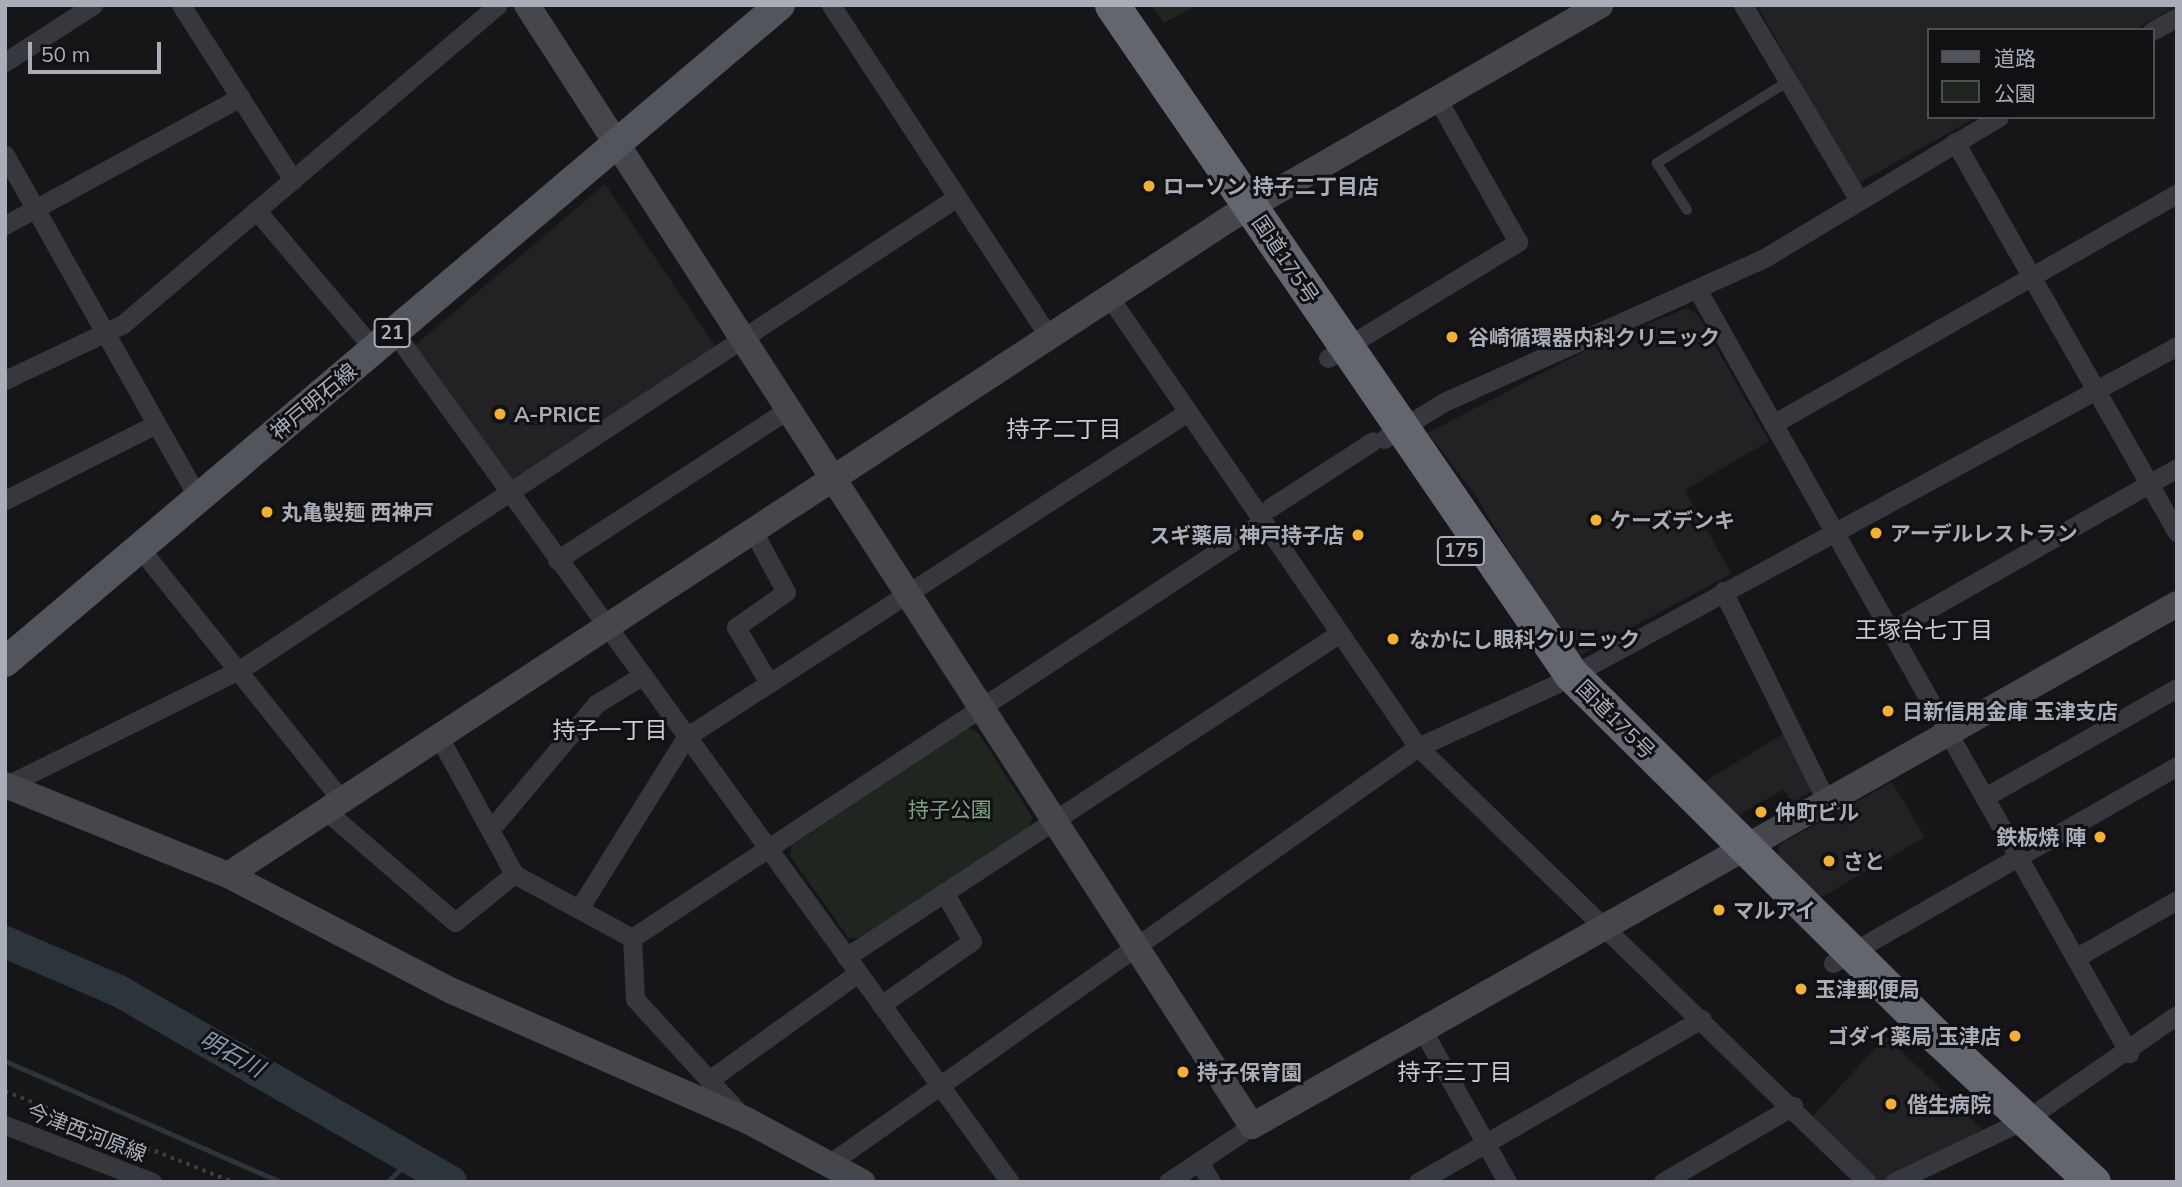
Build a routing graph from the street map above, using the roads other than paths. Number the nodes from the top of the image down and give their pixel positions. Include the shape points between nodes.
1 (93, 5) edge
2 (181, 5) edge
3 (498, 5) edge
4 (527, 5) edge
5 (780, 5) edge
6 (831, 5) edge
7 (1086, 5) edge
8 (1112, 5) edge
9 (1600, 5) edge
10 (1744, 5) edge
11 (2177, 17) edge
12 (2154, 30) edge
13 (5, 62) edge
14 (1787, 82) junction
15 (241, 97) junction
16 (1438, 100) junction
17 (1995, 119) edge
18 (1955, 142) junction
19 (614, 145) junction
20 (5, 155) edge
21 (293, 180) junction
22 (2177, 194) edge
23 (954, 199) junction
24 (1858, 199) junction
25 (35, 208) junction
26 (256, 210) junction
27 (1687, 210) dead end
28 (1241, 213) junction
29 (5, 225) edge
30 (2033, 276) junction
31 (1697, 289) junction
32 (1110, 298) junction
33 (105, 331) junction
34 (1047, 334) junction
35 (740, 338) junction
36 (384, 340) junction
37 (2177, 346) edge
38 (1337, 352) junction
39 (5, 380) edge
40 (2097, 389) junction
41 (787, 410) junction
42 (1185, 413) junction
43 (156, 424) junction
44 (1773, 424) junction
45 (1387, 436) junction
46 (2177, 468) edge
47 (833, 479) junction
48 (2149, 483) junction
49 (510, 496) junction
50 (198, 498) junction
51 (5, 500) edge
52 (1266, 515) junction
53 (753, 531) junction
54 (1835, 531) junction
55 (2177, 532) edge
56 (138, 546) junction
57 (557, 560) junction
58 (1723, 591) junction
59 (904, 596) junction
60 (2177, 604) edge
61 (608, 625) junction
62 (1890, 631) junction
63 (1337, 635) junction
64 (5, 662) edge
65 (241, 669) junction
66 (643, 674) junction
67 (1562, 679) junction
68 (769, 683) junction
69 (2177, 688) edge
70 (979, 706) junction
71 (1949, 733) junction
72 (438, 735) junction
73 (686, 737) junction
74 (1418, 747) junction
75 (2177, 766) edge
76 (6, 785) edge
77 (1985, 797) junction
78 (1827, 802) junction
79 (332, 804) junction
80 (1053, 820) junction
81 (490, 830) junction
82 (765, 845) junction
83 (1735, 853) junction
84 (2017, 857) junction
85 (514, 874) junction
86 (228, 875) junction
87 (944, 892) junction
88 (2177, 900) edge
89 (579, 909) junction
90 (1604, 924) junction
91 (632, 938) junction
92 (1133, 946) junction
93 (846, 957) junction
94 (2077, 957) junction
95 (1842, 958) junction
96 (858, 973) junction
97 (881, 1005) junction
98 (2177, 1015) edge
99 (1702, 1018) junction
100 (1422, 1029) junction
101 (2129, 1053) junction
102 (709, 1080) junction
103 (936, 1082) junction
104 (1793, 1106) junction
105 (746, 1120) junction
106 (2014, 1122) junction
107 (5, 1125) edge
108 (1252, 1126) junction
109 (1486, 1143) junction
110 (1200, 1163) junction
111 (829, 1164) junction
112 (131, 1178) edge
113 (152, 1182) edge
114 (862, 1182) edge
115 (1010, 1182) edge
116 (1168, 1182) edge
117 (1211, 1182) edge
118 (1418, 1182) edge
119 (1507, 1182) edge
120 (1663, 1182) edge
121 (1867, 1182) edge
122 (1894, 1182) edge
123 (2060, 1182) edge
124 (2093, 1182) edge

1 - 13 street
2 - 15 street
3 - 21 street
4 - 19 street
5 - 19 main road, 神戸明石線 / 21
6 - 23 street
7 - 28 highway, 国道175号 / 175
8 - 28 highway, 国道175号 / 175
9 - 16 street
10 - 14 street
11 - 12 street
14 - 24 street
14 - 27 lane via 1657,163
15 - 21 street
15 - 25 street
16 - 28 street
16 - 38 street via 1518,242
17 - 18 street
18 - 24 street
18 - 30 street
19 - 35 street
19 - 36 main road, 神戸明石線 / 21
20 - 25 street
21 - 26 street
22 - 30 street
23 - 34 street
23 - 35 street
24 - 31 street via 1766,257
25 - 29 street
25 - 33 street
26 - 33 street via 123,324
26 - 36 street
28 - 32 street
28 - 38 highway, 国道175号 / 175
30 - 40 street
30 - 44 street
31 - 44 street
31 - 45 street via 1444,402
32 - 34 street
32 - 42 street
33 - 39 street
33 - 43 street
34 - 47 street
35 - 41 street
35 - 49 street
36 - 49 street
36 - 50 main road, 神戸明石線 / 21
37 - 40 street
38 - 45 highway, 国道175号 / 175
40 - 48 street
40 - 54 street
41 - 47 street
41 - 57 street
42 - 52 street
42 - 59 street
43 - 50 street
43 - 51 street
44 - 54 street
45 - 52 street
45 - 67 highway, 国道175号 / 175
46 - 48 street
47 - 53 street
47 - 59 street
48 - 55 street
48 - 62 street
49 - 57 street
49 - 65 street
50 - 56 main road, 神戸明石線 / 21
52 - 63 street
52 - 70 street
53 - 61 street
53 - 68 street via 786,592 736,627
54 - 58 street
54 - 62 street
56 - 64 main road, 神戸明石線 / 21
56 - 65 street
57 - 61 street
58 - 67 street
58 - 78 street
59 - 68 street
59 - 70 street
60 - 71 street
61 - 66 street
61 - 72 street
62 - 71 street
63 - 74 street
63 - 80 street
65 - 76 street
65 - 79 street
66 - 73 street
66 - 81 street via 596,704
67 - 74 street
67 - 83 highway, 国道175号 / 175
68 - 73 street
69 - 77 street
70 - 80 street
70 - 82 street
71 - 77 street
71 - 78 street
72 - 79 street
72 - 81 street
73 - 82 street
73 - 89 street
74 - 90 street
74 - 92 street
75 - 84 street
76 - 86 street
77 - 84 street
78 - 83 street
79 - 85 street via 455,922
79 - 86 street
80 - 87 street
80 - 92 street
81 - 85 street
82 - 91 street
82 - 93 street
83 - 90 street
83 - 95 highway, 国道175号 / 175
84 - 94 street
84 - 95 street
85 - 89 street
86 - 105 street via 452,991
87 - 93 street
87 - 97 street via 972,941
88 - 94 street
89 - 91 street
90 - 99 street
90 - 100 street
91 - 102 street via 635,999
92 - 103 street
92 - 108 street
93 - 96 street
94 - 101 street
95 - 106 highway, 国道175号 / 175
96 - 97 street
96 - 102 street
97 - 103 street
98 - 101 street
99 - 104 street
99 - 109 street
100 - 108 street
100 - 109 street
101 - 106 street
102 - 105 street
103 - 111 street
103 - 115 street
104 - 120 street
104 - 121 street
105 - 111 street
106 - 122 street
106 - 123 highway, 国道175号 / 175
106 - 124 highway, 国道175号 / 175
107 - 112 street, 今津西河原線
108 - 110 street
109 - 118 street
109 - 119 street
110 - 116 street
110 - 117 street
111 - 114 street
112 - 113 street, 今津西河原線

